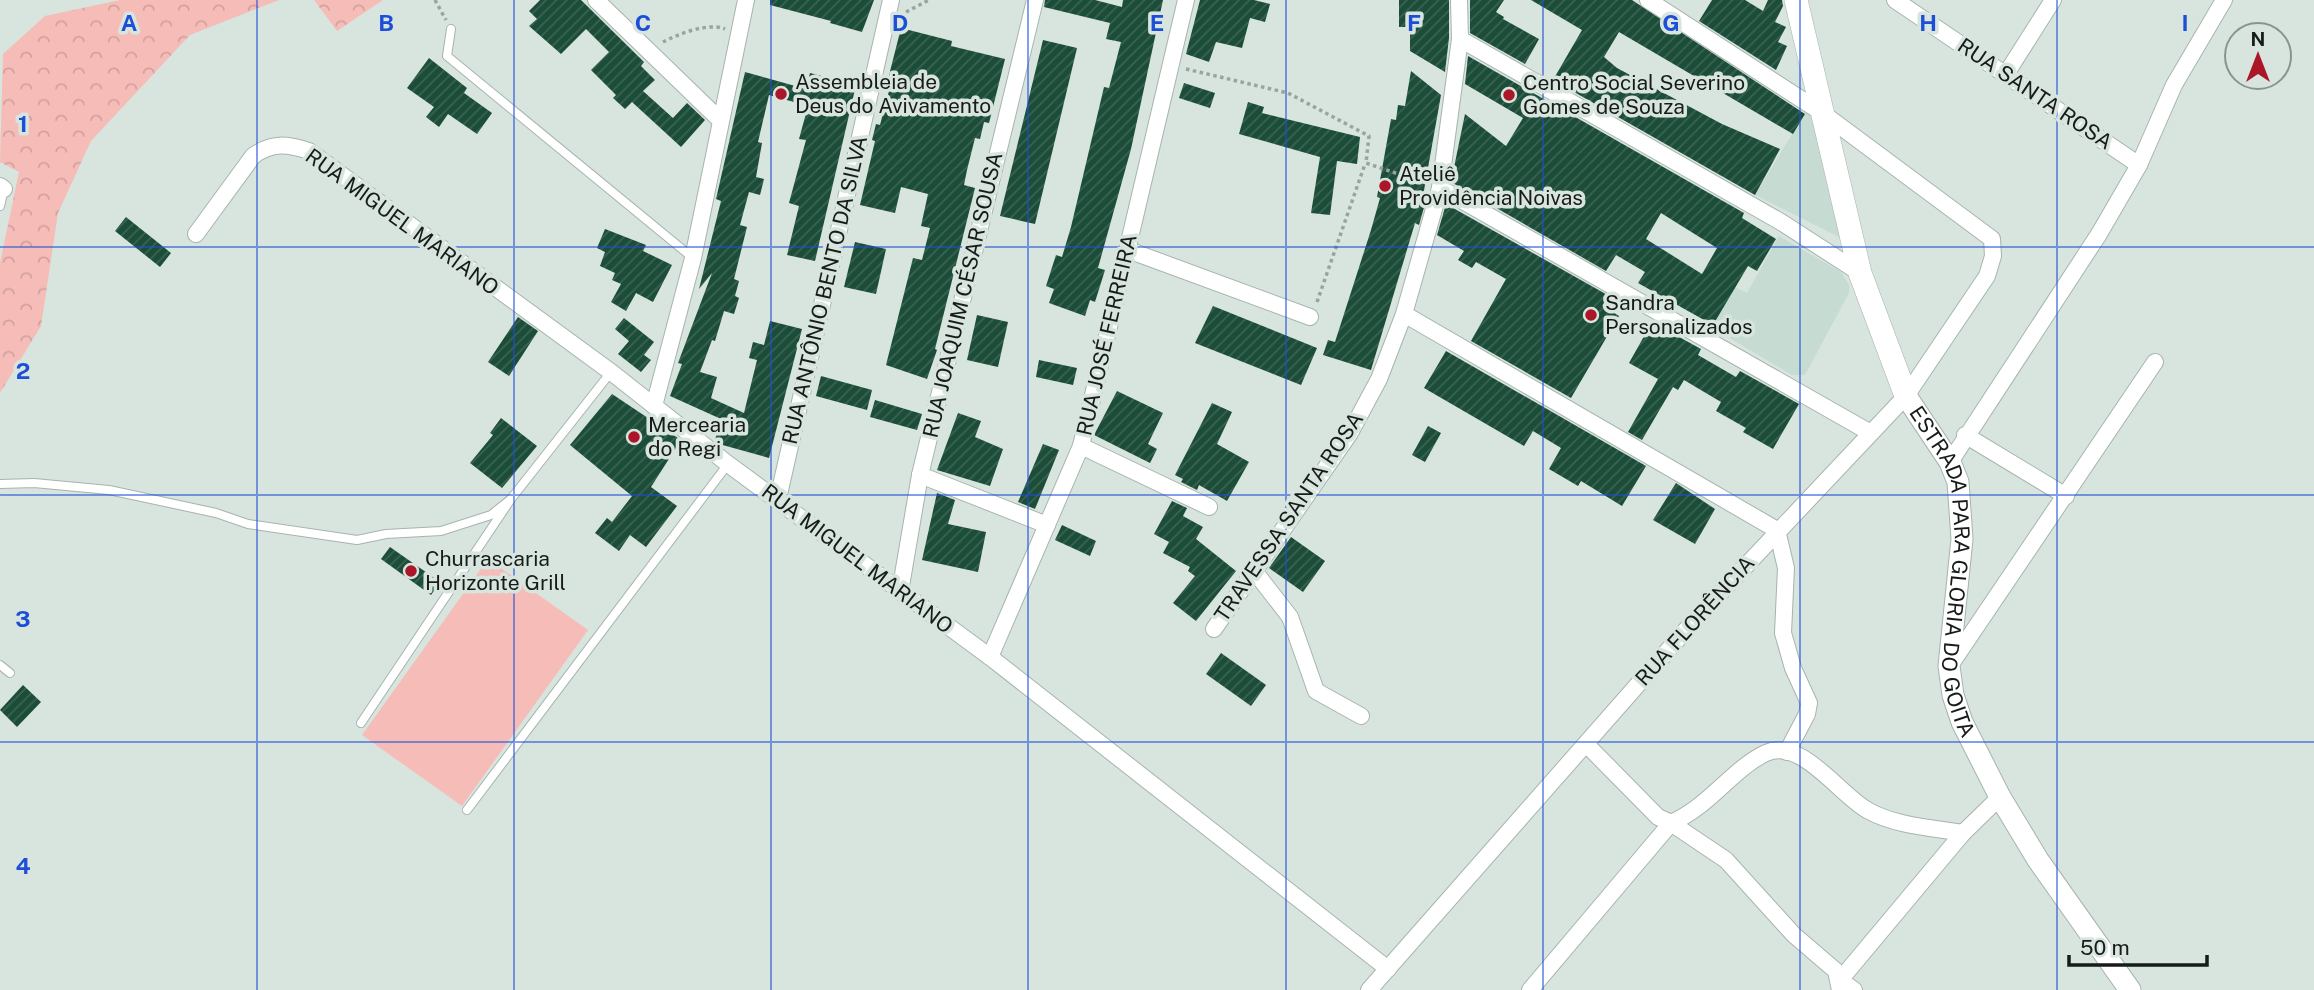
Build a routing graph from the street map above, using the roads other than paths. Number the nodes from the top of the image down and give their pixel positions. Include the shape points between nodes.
1 (596, 0) edge
2 (746, 0) edge
3 (891, 0) edge
4 (1035, 0) edge
5 (1186, 0) edge
6 (1459, 0) edge
7 (1648, 0) edge
8 (1796, 0) edge
9 (1895, 0) edge
10 (2053, 0) edge
11 (2224, 0) edge
12 (451, 29) road end
13 (1460, 39) junction
14 (2006, 74) junction
15 (1821, 112) junction
16 (720, 120) junction
17 (2139, 165) junction
18 (2, 187) edge
19 (1440, 188) junction
20 (0, 205) edge
21 (196, 234) dead end
22 (1128, 250) junction
23 (693, 258) junction
24 (1860, 272) junction
25 (1404, 314) junction
26 (1310, 317) road end
27 (2155, 362) dead end
28 (611, 372) junction
29 (1906, 396) junction
30 (654, 406) junction
31 (1869, 432) junction
32 (1965, 435) junction
33 (1081, 446) junction
34 (1950, 461) junction
35 (728, 464) junction
36 (920, 475) junction
37 (0, 484) edge
38 (2066, 496) junction
39 (511, 499) junction
40 (778, 499) junction
41 (1209, 507) dead end
42 (1047, 525) junction
43 (1777, 530) junction
44 (1255, 572) junction
45 (900, 592) junction
46 (1214, 629) dead end
47 (990, 657) junction
48 (0, 665) edge
49 (1949, 666) junction
50 (10, 673) dead end
51 (1361, 716) dead end
52 (361, 723) dead end
53 (1586, 744) junction
54 (1787, 752) junction
55 (2000, 797) junction
56 (467, 810) dead end
57 (1671, 823) junction
58 (1963, 833) junction
59 (1388, 969) junction
60 (1840, 985) edge
61 (1370, 990) edge
62 (1530, 990) edge
63 (1854, 990) edge
64 (2130, 990) edge

1 - 16 street
2 - 16 street
3 - 40 street, RUA ANTÔNIO BENTO DA SILVA
4 - 36 street, RUA JOAQUIM CÉSAR SOUSA
5 - 22 street, RUA JOSÉ FERREIRA
6 - 13 street, TRAVESSA SANTA ROSA
7 - 15 street
8 - 15 main road, ESTRADA PARA GLORIA DO GOITA
9 - 14 street, RUA SANTA ROSA
10 - 14 street
11 - 17 street via 2174,85
12 - 23 lane via 447,56
13 - 19 street, TRAVESSA SANTA ROSA
13 - 24 street
14 - 17 street, RUA SANTA ROSA
15 - 24 main road, ESTRADA PARA GLORIA DO GOITA
15 - 29 street, RUA FLORÊNCIA via 1992,239 1987,276
16 - 23 street
17 - 32 street via 2099,234
18 - 20 lane
19 - 25 street, TRAVESSA SANTA ROSA
19 - 31 street
21 - 28 street, RUA MIGUEL MARIANO via 253,156 264,148 291,145 309,151
22 - 26 street
22 - 33 street, RUA JOSÉ FERREIRA
23 - 30 street
24 - 29 main road, ESTRADA PARA GLORIA DO GOITA
25 - 43 street
25 - 44 street, TRAVESSA SANTA ROSA via 1379,379 1350,433
27 - 38 street
28 - 30 street, RUA MIGUEL MARIANO
28 - 39 lane
29 - 31 street, RUA FLORÊNCIA
29 - 34 street, ESTRADA PARA GLORIA DO GOITA
30 - 35 street, RUA MIGUEL MARIANO
31 - 43 street, RUA FLORÊNCIA
32 - 34 street
32 - 38 street
33 - 41 street
33 - 42 street, RUA JOSÉ FERREIRA
34 - 49 street, ESTRADA PARA GLORIA DO GOITA via 1961,504 1962,539
35 - 40 street, RUA MIGUEL MARIANO
35 - 56 lane
36 - 42 street
36 - 45 street, RUA JOAQUIM CÉSAR SOUSA
37 - 39 lane via 109,490 248,524 357,540 441,531 491,515
38 - 49 street
39 - 52 lane
40 - 45 street, RUA MIGUEL MARIANO
42 - 47 street, RUA JOSÉ FERREIRA
43 - 53 street, RUA FLORÊNCIA
43 - 54 street via 1786,568 1783,633 1809,703
44 - 46 street, TRAVESSA SANTA ROSA
44 - 51 street via 1290,617 1316,691
45 - 47 street, RUA MIGUEL MARIANO
47 - 59 street, RUA MIGUEL MARIANO
48 - 50 lane
49 - 55 street, ESTRADA PARA GLORIA DO GOITA via 1962,722
53 - 57 street via 1658,817
53 - 59 street, RUA FLORÊNCIA
54 - 57 street via 1768,752 1694,813
54 - 58 street via 1802,757 1869,811
55 - 58 street
55 - 64 street, ESTRADA PARA GLORIA DO GOITA via 2038,860
57 - 60 street via 1726,860 1794,935 1830,965
57 - 62 street
58 - 60 street
59 - 61 street, RUA FLORÊNCIA
60 - 63 street

